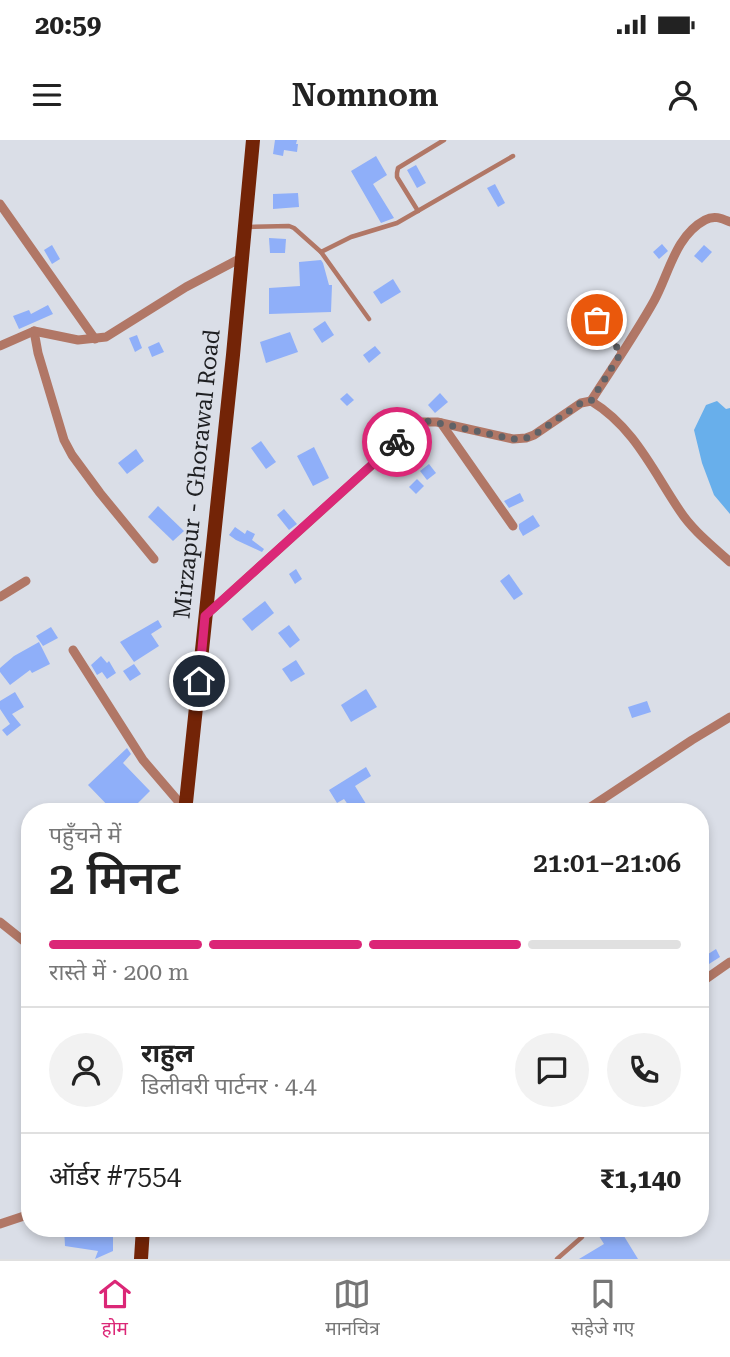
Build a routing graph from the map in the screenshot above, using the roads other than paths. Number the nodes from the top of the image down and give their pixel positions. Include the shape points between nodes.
1 (253, 140) edge
2 (444, 140) edge
3 (513, 156) dead end
4 (0, 204) edge
5 (418, 211) junction
6 (730, 222) edge
7 (246, 227) junction
8 (321, 252) junction
9 (243, 257) junction
10 (585, 303) dead end
11 (369, 319) dead end
12 (34, 331) junction
13 (94, 339) junction
14 (0, 346) edge
15 (621, 353) junction
16 (591, 401) junction
17 (441, 423) junction
18 (513, 526) dead end
19 (154, 559) dead end
20 (730, 562) edge
21 (26, 581) dead end
22 (0, 597) edge
23 (205, 616) junction
24 (73, 650) dead end
25 (730, 717) edge
26 (178, 803) edge
27 (186, 803) edge
28 (597, 803) edge
29 (0, 922) edge
30 (21, 939) edge
31 (730, 962) edge
32 (709, 977) edge
33 (21, 1217) edge
34 (0, 1224) edge
35 (142, 1237) edge
36 (582, 1237) edge
37 (141, 1259) edge
38 (557, 1259) edge

1 - 7 main road, Mirzapur - Ghorawal Road
2 - 5 lane via 398,168 397,177
3 - 5 lane
4 - 13 street
5 - 8 lane
6 - 15 street via 714,217 705,220 680,243 654,301
7 - 8 lane via 294,228
7 - 9 main road, Mirzapur - Ghorawal Road
8 - 11 lane
9 - 13 street via 106,337
9 - 23 main road, Mirzapur - Ghorawal Road
10 - 15 lane
12 - 13 street
12 - 14 street
12 - 19 street via 64,440
15 - 16 street
16 - 17 street via 526,438
16 - 20 street via 637,442 682,513
17 - 18 street
17 - 23 street via 422,422 414,427
21 - 22 street
23 - 27 main road, Mirzapur - Ghorawal Road
24 - 26 street via 143,760
25 - 28 street
29 - 30 street
31 - 32 street
33 - 34 street
35 - 37 main road
36 - 38 lane

